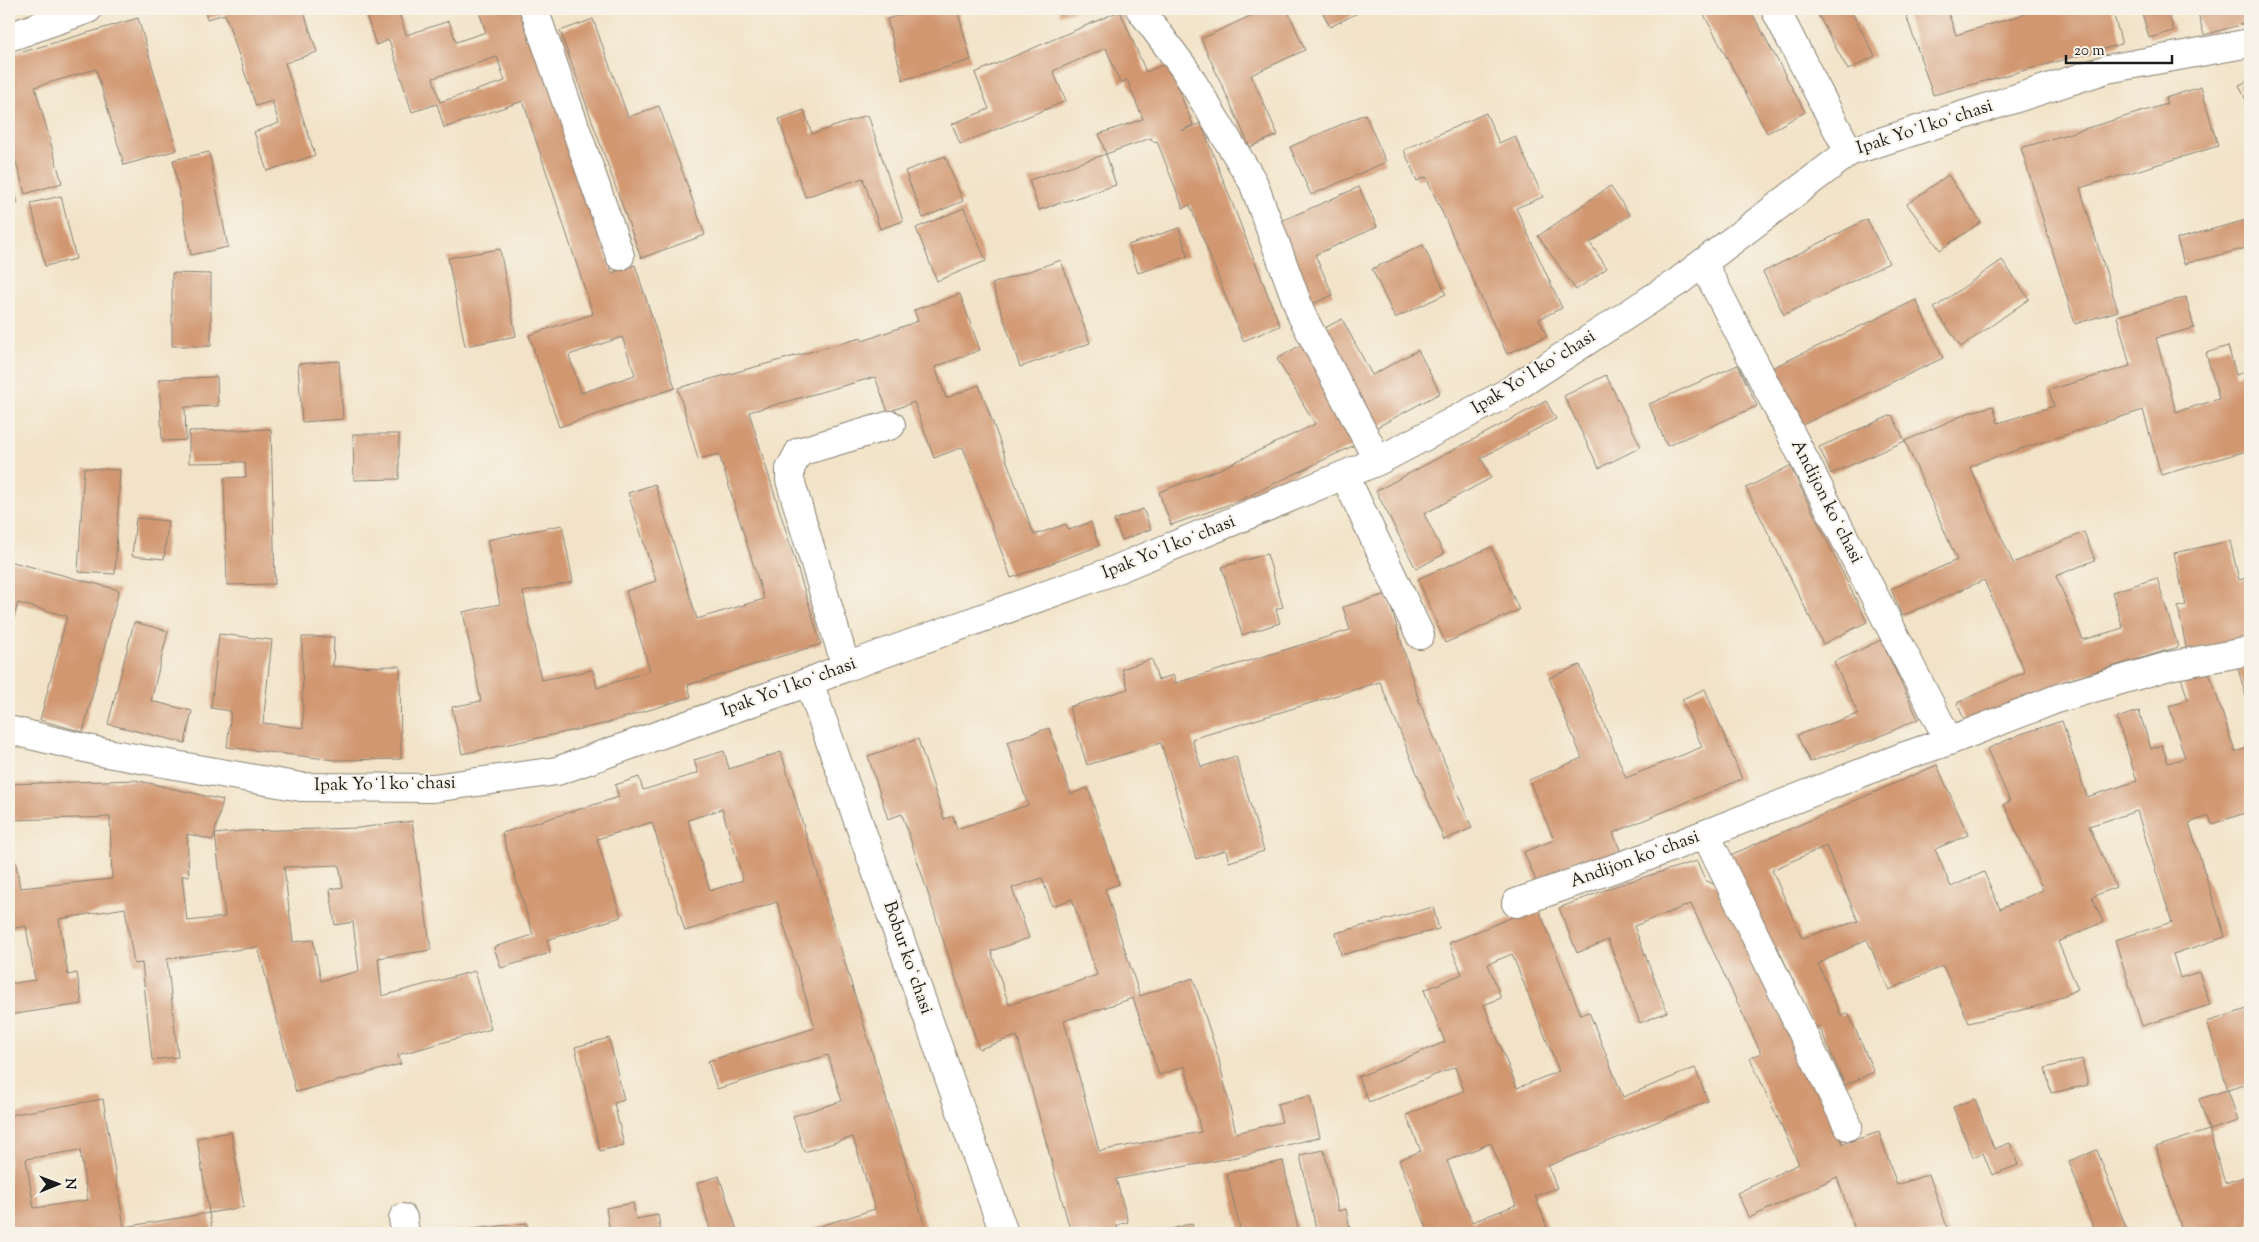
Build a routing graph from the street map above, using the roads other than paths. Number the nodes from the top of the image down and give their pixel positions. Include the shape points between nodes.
1 (88, 9) edge
2 (534, 9) edge
3 (1140, 9) edge
4 (1775, 9) edge
5 (9, 37) edge
6 (2250, 43) edge
7 (1849, 152) junction
8 (620, 256) dead end
9 (1703, 263) junction
10 (891, 425) dead end
11 (1378, 461) junction
12 (1345, 476) junction
13 (1420, 635) dead end
14 (2250, 651) edge
15 (846, 667) junction
16 (810, 682) junction
17 (9, 730) edge
18 (1949, 741) junction
19 (1706, 835) junction
20 (1516, 903) dead end
21 (1848, 1126) dead end
22 (1004, 1233) edge

1 - 5 street
2 - 8 street
3 - 11 street via 1184,68 1253,182 1302,316
4 - 7 street
6 - 7 street, Ipak Yoʻl koʻchasi via 2107,69
7 - 9 street, Ipak Yoʻl koʻchasi
9 - 11 street, Ipak Yoʻl koʻchasi via 1505,394
9 - 18 street, Andijon koʻchasi
10 - 15 street via 799,452 790,469 790,480
11 - 12 street, Ipak Yoʻl koʻchasi
12 - 13 street
12 - 15 street, Ipak Yoʻl koʻchasi via 1110,572
14 - 18 street, Andijon koʻchasi via 2169,666 2068,695
15 - 16 street, Ipak Yoʻl koʻchasi
16 - 17 street, Ipak Yoʻl koʻchasi via 557,771 433,788 301,787 101,752
16 - 22 street, Bobur koʻchasi
18 - 19 street, Andijon koʻchasi
19 - 20 street, Andijon koʻchasi
19 - 21 street

